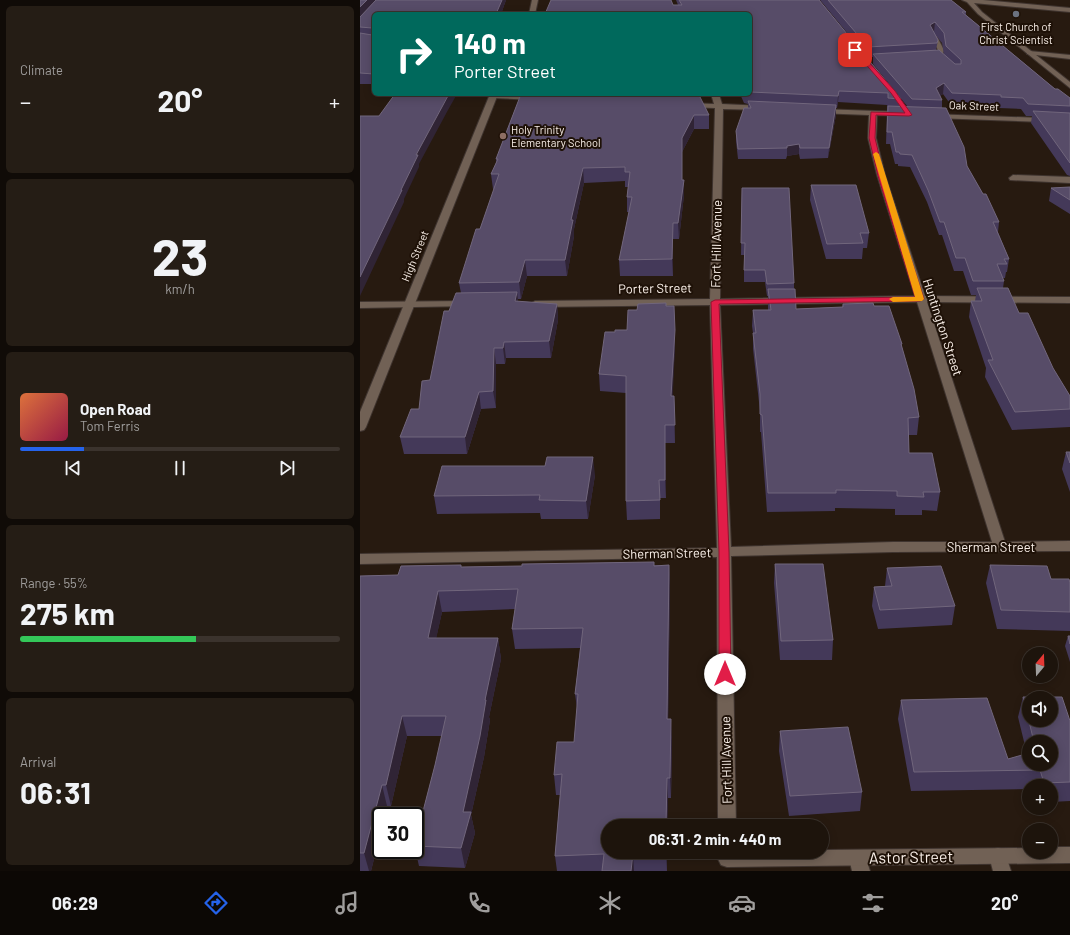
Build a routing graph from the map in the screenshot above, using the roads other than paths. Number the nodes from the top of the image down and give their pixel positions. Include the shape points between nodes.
1 (535, 0) edge
2 (962, 0) edge
3 (968, 0) edge
4 (1070, 10) edge
5 (532, 12) edge
6 (933, 35) edge
7 (1029, 53) junction
8 (1070, 56) edge
9 (940, 57) junction
10 (925, 58) edge
11 (946, 62) edge
12 (1070, 86) edge
13 (494, 96) edge
14 (512, 96) edge
15 (716, 96) edge
16 (548, 98) edge
17 (680, 105) edge
18 (719, 107) junction
19 (773, 109) edge
20 (811, 110) edge
21 (907, 112) edge
22 (873, 113) junction
23 (925, 115) edge
24 (1070, 121) edge
25 (1014, 178) dead end
26 (1070, 180) edge
27 (920, 299) junction
28 (1067, 300) edge
29 (715, 302) junction
30 (480, 304) edge
31 (527, 304) edge
32 (360, 305) edge
33 (409, 305) junction
34 (1070, 310) edge
35 (360, 427) edge
36 (1070, 546) edge
37 (1000, 547) junction
38 (724, 552) junction
39 (360, 559) edge
40 (727, 819) edge
41 (1070, 855) edge
42 (728, 861) edge
43 (859, 864) edge
44 (1000, 864) edge

1 - 5 street
2 - 3 street
3 - 4 street
3 - 7 street
6 - 9 street via 941,50
7 - 8 street
7 - 12 street
9 - 10 street
9 - 11 street
13 - 33 street, High Street
14 - 16 street
15 - 18 street, Fort Hill Avenue
17 - 18 street
18 - 19 street
18 - 29 street, Fort Hill Avenue
20 - 22 street
21 - 22 street
22 - 27 street, Huntington Street via 872,138 876,154
23 - 24 street, Oak Street
25 - 26 street
27 - 28 street, Porter Street
27 - 29 street, Porter Street
27 - 37 street, Huntington Street
28 - 34 street
29 - 31 street, Porter Street
29 - 38 street, Fort Hill Avenue
30 - 33 street
32 - 33 street
33 - 35 street, High Street
36 - 37 street, Sherman Street
37 - 38 street, Sherman Street
38 - 39 street, Sherman Street
38 - 40 street, Fort Hill Avenue
41 - 44 street, Astor Street
42 - 43 street, Astor Street
43 - 44 street, Astor Street

